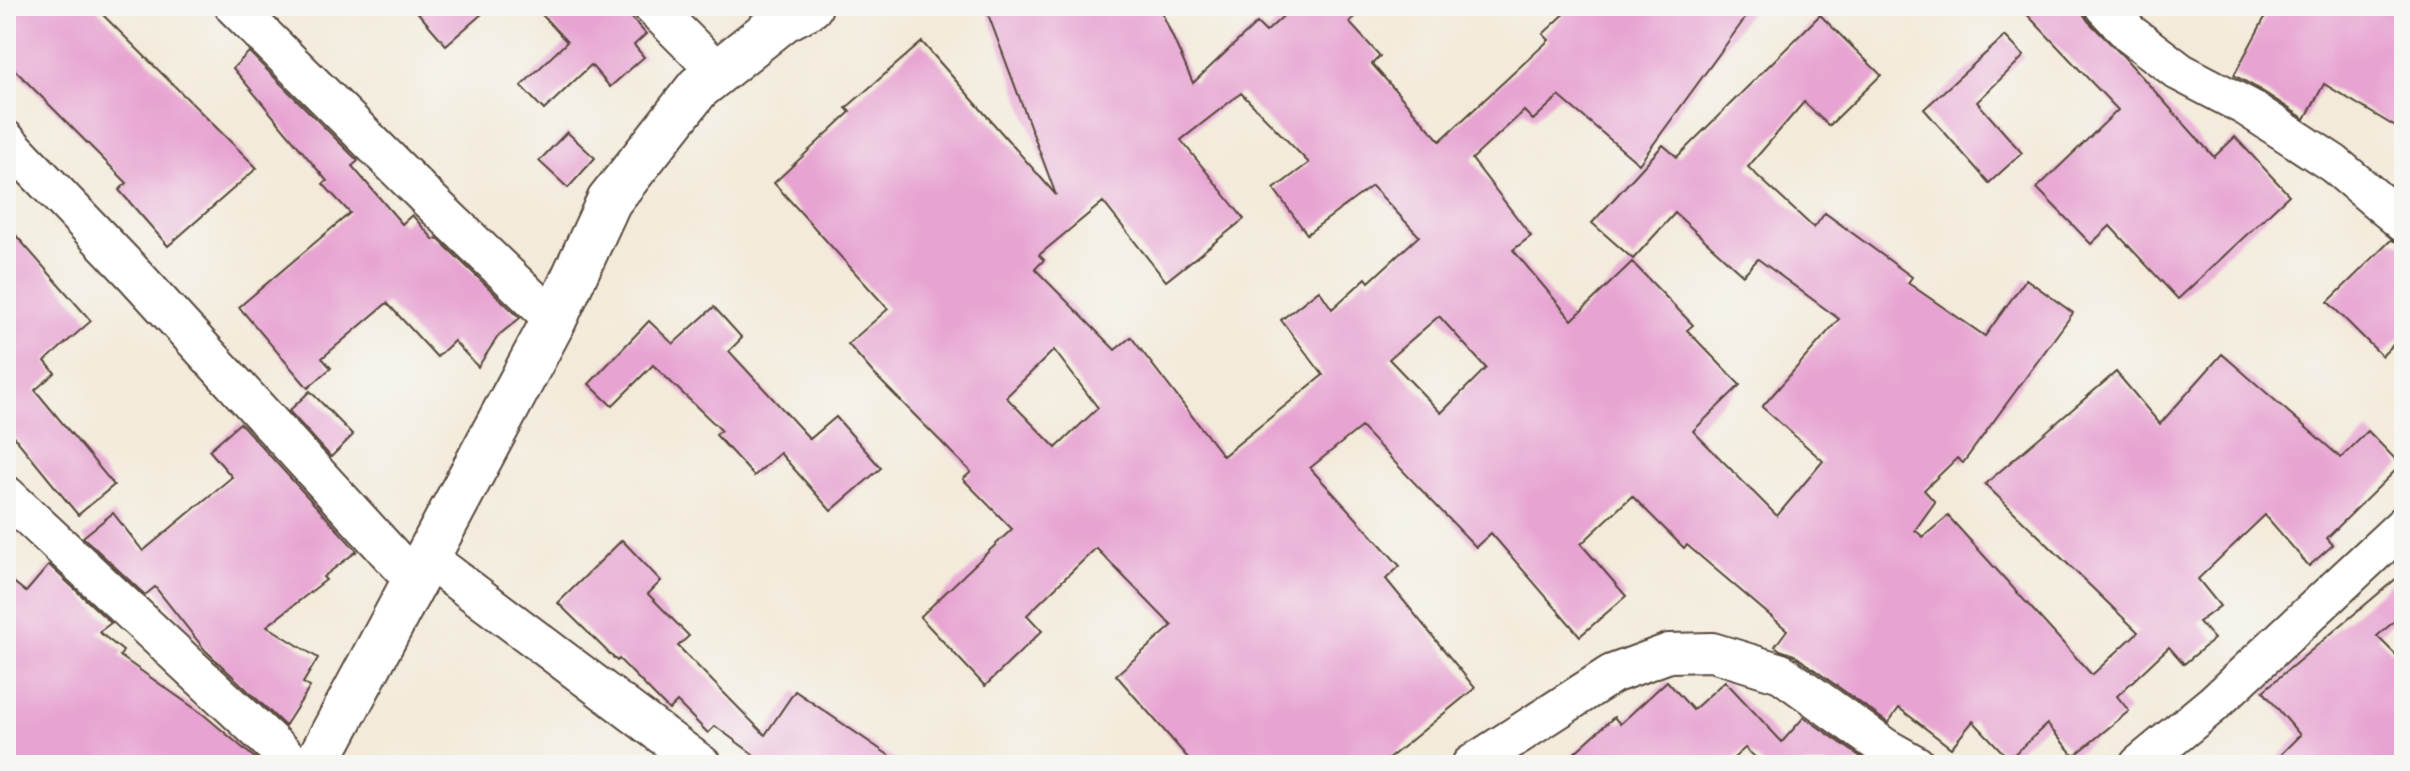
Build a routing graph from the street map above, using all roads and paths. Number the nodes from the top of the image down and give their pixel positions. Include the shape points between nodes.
1 (234, 6) edge
2 (652, 6) edge
3 (810, 6) edge
4 (2104, 6) edge
5 (717, 71) junction
6 (6, 140) edge
7 (2404, 223) edge
8 (554, 320) junction
9 (6, 495) edge
10 (2404, 525) edge
11 (420, 568) junction
12 (295, 765) edge
13 (316, 765) edge
14 (702, 765) edge
15 (1471, 765) edge
16 (1916, 765) edge
17 (2139, 765) edge

1 - 8 street
2 - 5 street
3 - 5 main road
4 - 7 street via 2130,34 2180,72 2247,107 2334,164
5 - 8 main road via 609,201
6 - 11 street
8 - 11 main road
9 - 12 street
10 - 17 street via 2213,704
11 - 13 main road
11 - 14 street
15 - 16 street via 1612,674 1669,653 1712,652 1781,673

